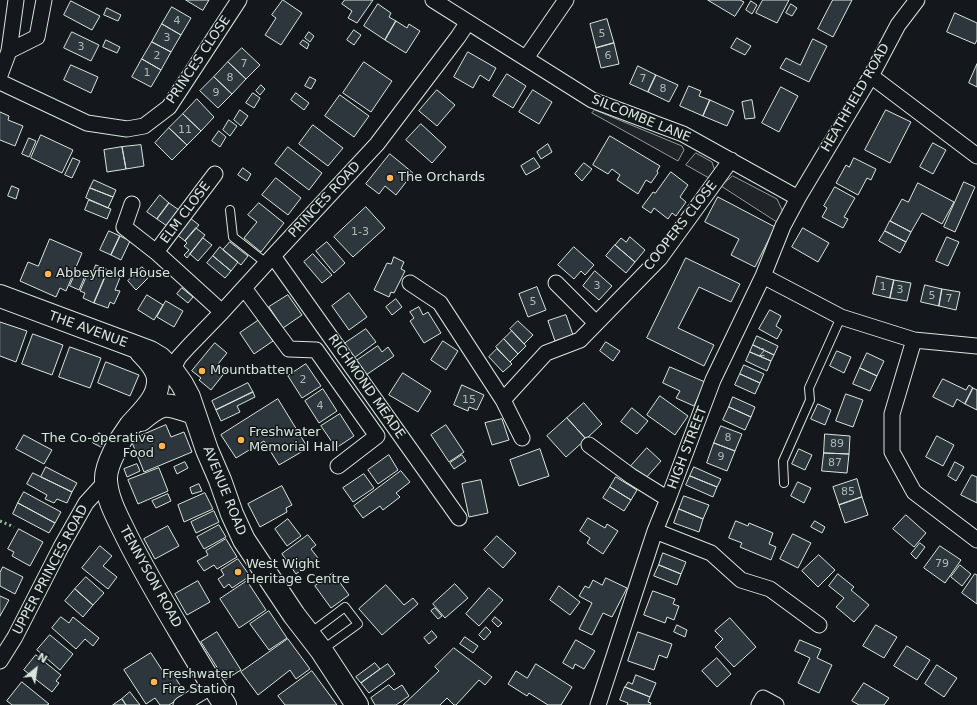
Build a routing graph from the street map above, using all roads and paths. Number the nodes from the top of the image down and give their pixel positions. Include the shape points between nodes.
1 (16, 0) edge
2 (44, 0) edge
3 (239, 0) edge
4 (433, 0) edge
5 (566, 0) edge
6 (917, 0) edge
7 (468, 22) junction
8 (9, 51) junction
9 (526, 58) junction
10 (0, 75) edge
11 (871, 76) junction
12 (0, 82) edge
13 (977, 156) edge
14 (731, 160) junction
15 (215, 174) dead end
16 (798, 198) junction
17 (132, 204) dead end
18 (230, 210) dead end
19 (156, 252) junction
20 (269, 260) junction
21 (763, 276) junction
22 (410, 283) dead end
23 (556, 283) dead end
24 (244, 288) junction
25 (0, 296) edge
26 (222, 312) junction
27 (841, 317) junction
28 (596, 323) junction
29 (914, 340) junction
30 (977, 346) edge
31 (137, 348) junction
32 (172, 370) junction
33 (157, 386) junction
34 (503, 400) junction
35 (194, 413) junction
36 (522, 438) dead end
37 (119, 443) junction
38 (589, 445) dead end
39 (338, 466) dead end
40 (106, 480) junction
41 (784, 482) dead end
42 (668, 499) junction
43 (459, 518) dead end
44 (654, 531) junction
45 (977, 540) edge
46 (819, 625) dead end
47 (315, 642) junction
48 (0, 661) edge
49 (212, 686) junction
50 (181, 705) edge
51 (225, 705) edge
52 (357, 705) edge
53 (598, 705) edge
54 (759, 705) edge
55 (776, 705) edge

1 - 8 street
2 - 8 street via 37,37
3 - 12 street, PRINCES CLOSE via 169,107 144,126 127,129 86,123
4 - 7 street, SILCOMBE LANE
5 - 9 street
6 - 11 street, HEATHFIELD ROAD via 898,25
7 - 9 street, SILCOMBE LANE
7 - 20 street, PRINCES ROAD via 377,144
8 - 10 street
9 - 14 street, SILCOMBE LANE via 592,100 683,134
11 - 13 street
11 - 16 street, HEATHFIELD ROAD
14 - 16 street, SILCOMBE LANE
14 - 28 street, COOPERS CLOSE via 660,258
15 - 19 street, ELM CLOSE
16 - 21 street, HIGH STREET via 783,226
17 - 19 street, ELM CLOSE via 124,227
18 - 20 lane via 233,237
19 - 26 street, ELM CLOSE
20 - 24 street, PRINCES ROAD
20 - 43 street, RICHMOND MEADE
21 - 27 street
21 - 42 street, HIGH STREET via 713,380
22 - 34 street via 440,303
23 - 28 street
24 - 26 street, PRINCES ROAD
24 - 39 street via 289,349 316,350 376,436
25 - 31 main road, THE AVENUE
26 - 32 street, PRINCES ROAD via 179,357
27 - 29 street
27 - 41 lane via 809,388 810,400 783,461
28 - 34 street, COOPERS CLOSE via 580,340 546,353
29 - 30 street
29 - 45 street via 892,414 892,452 914,492
31 - 32 main road, THE AVENUE via 155,354
31 - 33 main road via 155,370
32 - 33 main road, TENNYSON ROAD
32 - 35 main road, AVENUE ROAD via 186,390
33 - 37 main road, TENNYSON ROAD via 154,396
34 - 36 street
35 - 37 main road, TENNYSON ROAD via 165,405 155,408
35 - 47 main road, AVENUE ROAD via 244,540
37 - 40 main road, TENNYSON ROAD via 110,462
38 - 42 street
40 - 48 street, UPPER PRINCES ROAD via 86,503
40 - 49 main road, TENNYSON ROAD via 116,515 145,572
42 - 44 street, HIGH STREET
44 - 46 street via 711,553 741,580 770,589
44 - 53 street, HIGH STREET
47 - 47 lane via 345,607 358,624
47 - 52 main road, AVENUE ROAD
49 - 50 street
49 - 51 main road, TENNYSON ROAD
54 - 55 street via 763,698

